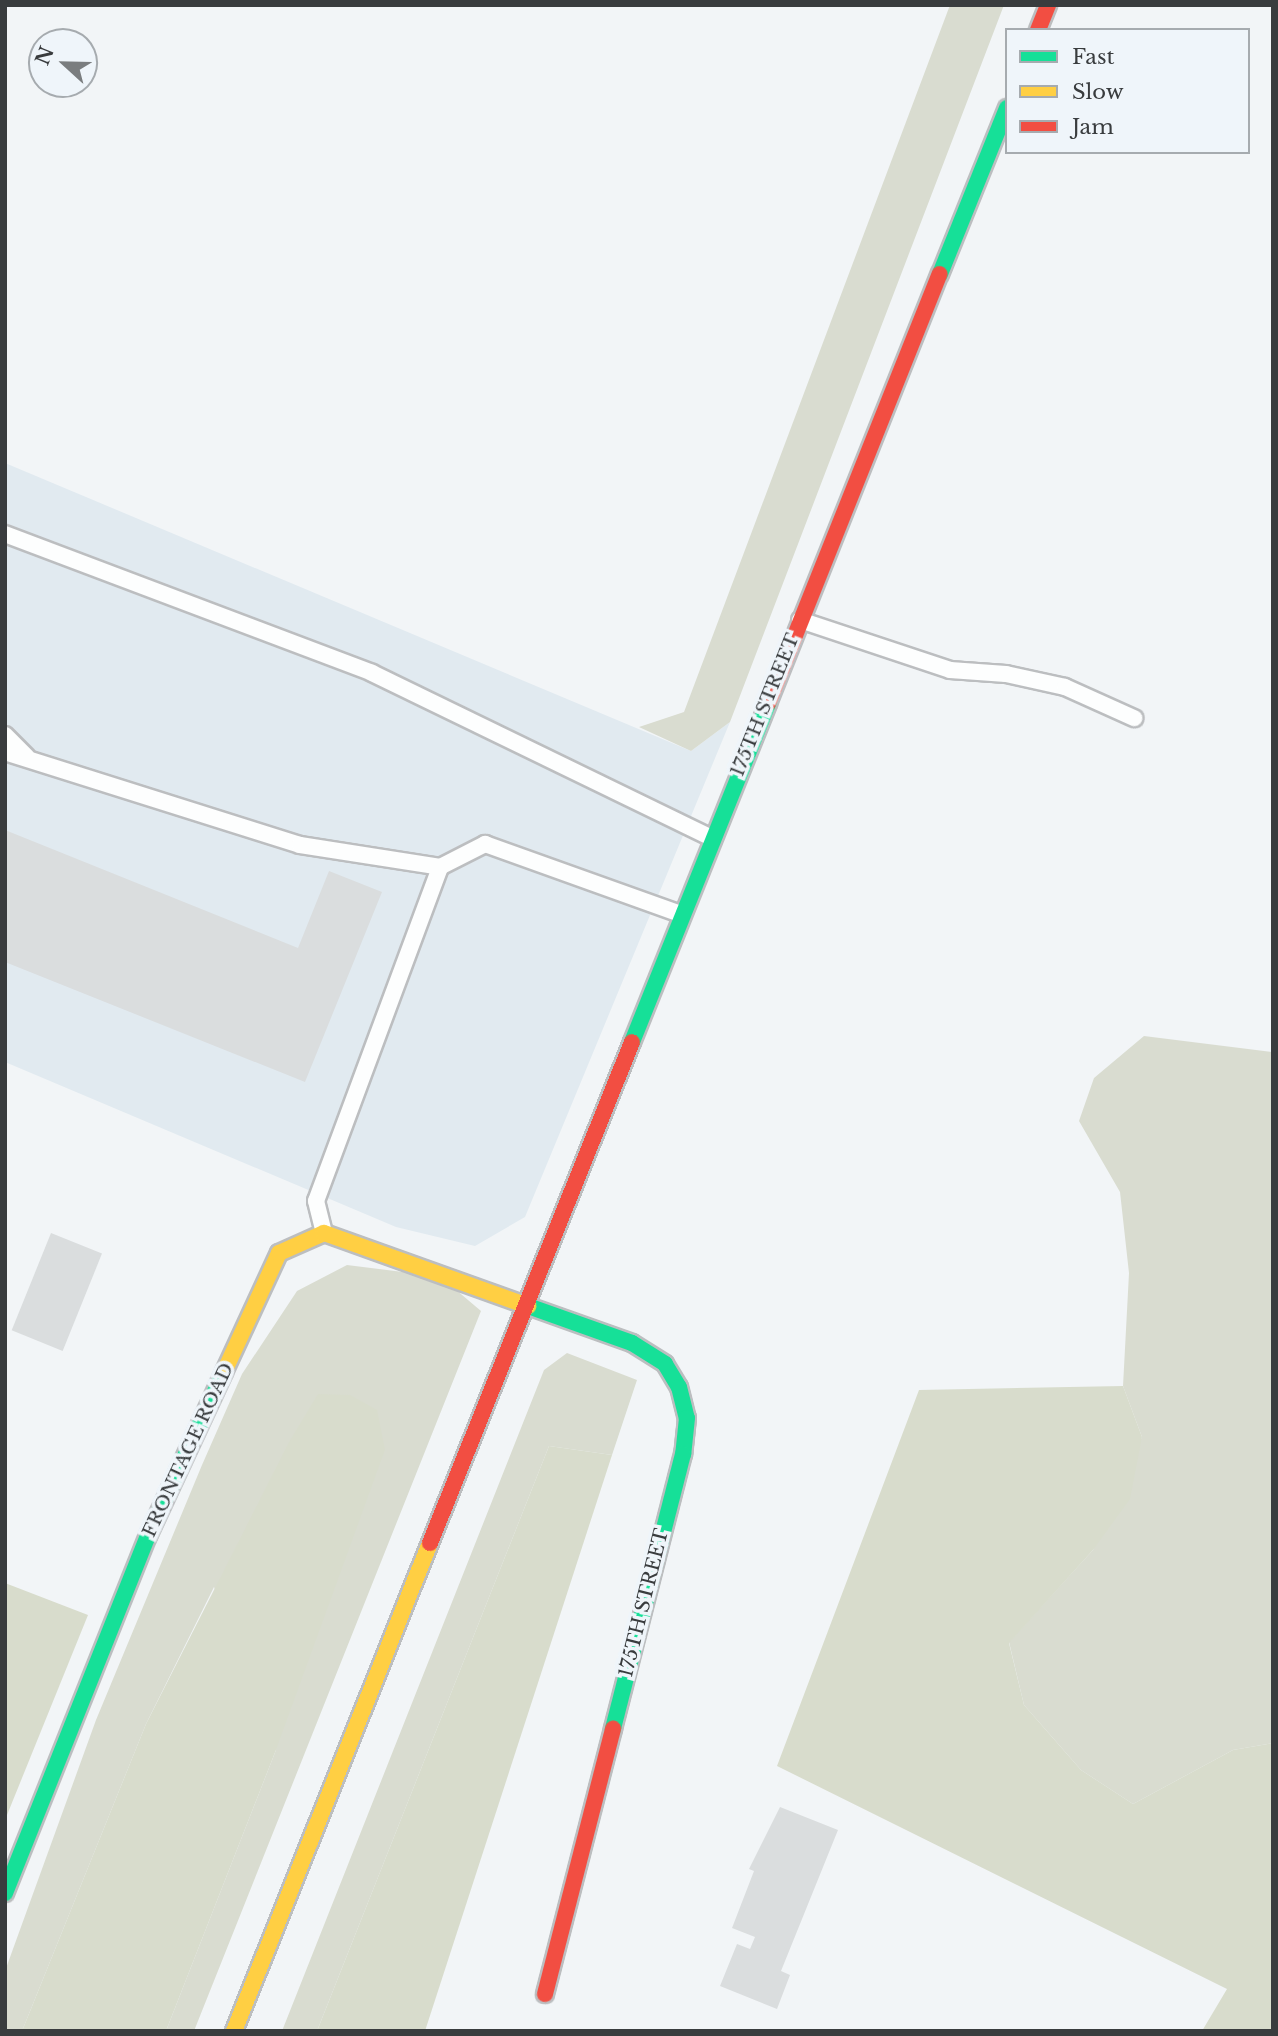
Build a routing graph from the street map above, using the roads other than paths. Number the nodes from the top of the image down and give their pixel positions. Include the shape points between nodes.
1 (1048, 5) edge
2 (1039, 28) edge
3 (1005, 113) edge
4 (5, 534) edge
5 (800, 620) junction
6 (1134, 719) dead end
7 (5, 735) edge
8 (5, 752) edge
9 (29, 759) junction
10 (712, 838) junction
11 (440, 867) junction
12 (681, 914) junction
13 (324, 1233) junction
14 (524, 1302) junction
15 (5, 1893) edge
16 (545, 1994) dead end
17 (234, 2031) edge

1 - 2 street
3 - 5 street, 175TH STREET
4 - 10 lane via 372,673
5 - 6 lane via 950,670 1006,674 1065,687
5 - 10 street, 175TH STREET
7 - 9 lane
8 - 9 lane
9 - 11 lane via 300,845
10 - 12 street, 175TH STREET
11 - 12 lane via 485,844
11 - 13 lane via 316,1201
12 - 14 street, 175TH STREET
13 - 14 street
13 - 15 street, FRONTAGE ROAD via 279,1253 148,1536
14 - 16 street, 175TH STREET via 632,1343 665,1364 679,1387 687,1418 683,1454
14 - 17 street, 175TH STREET

